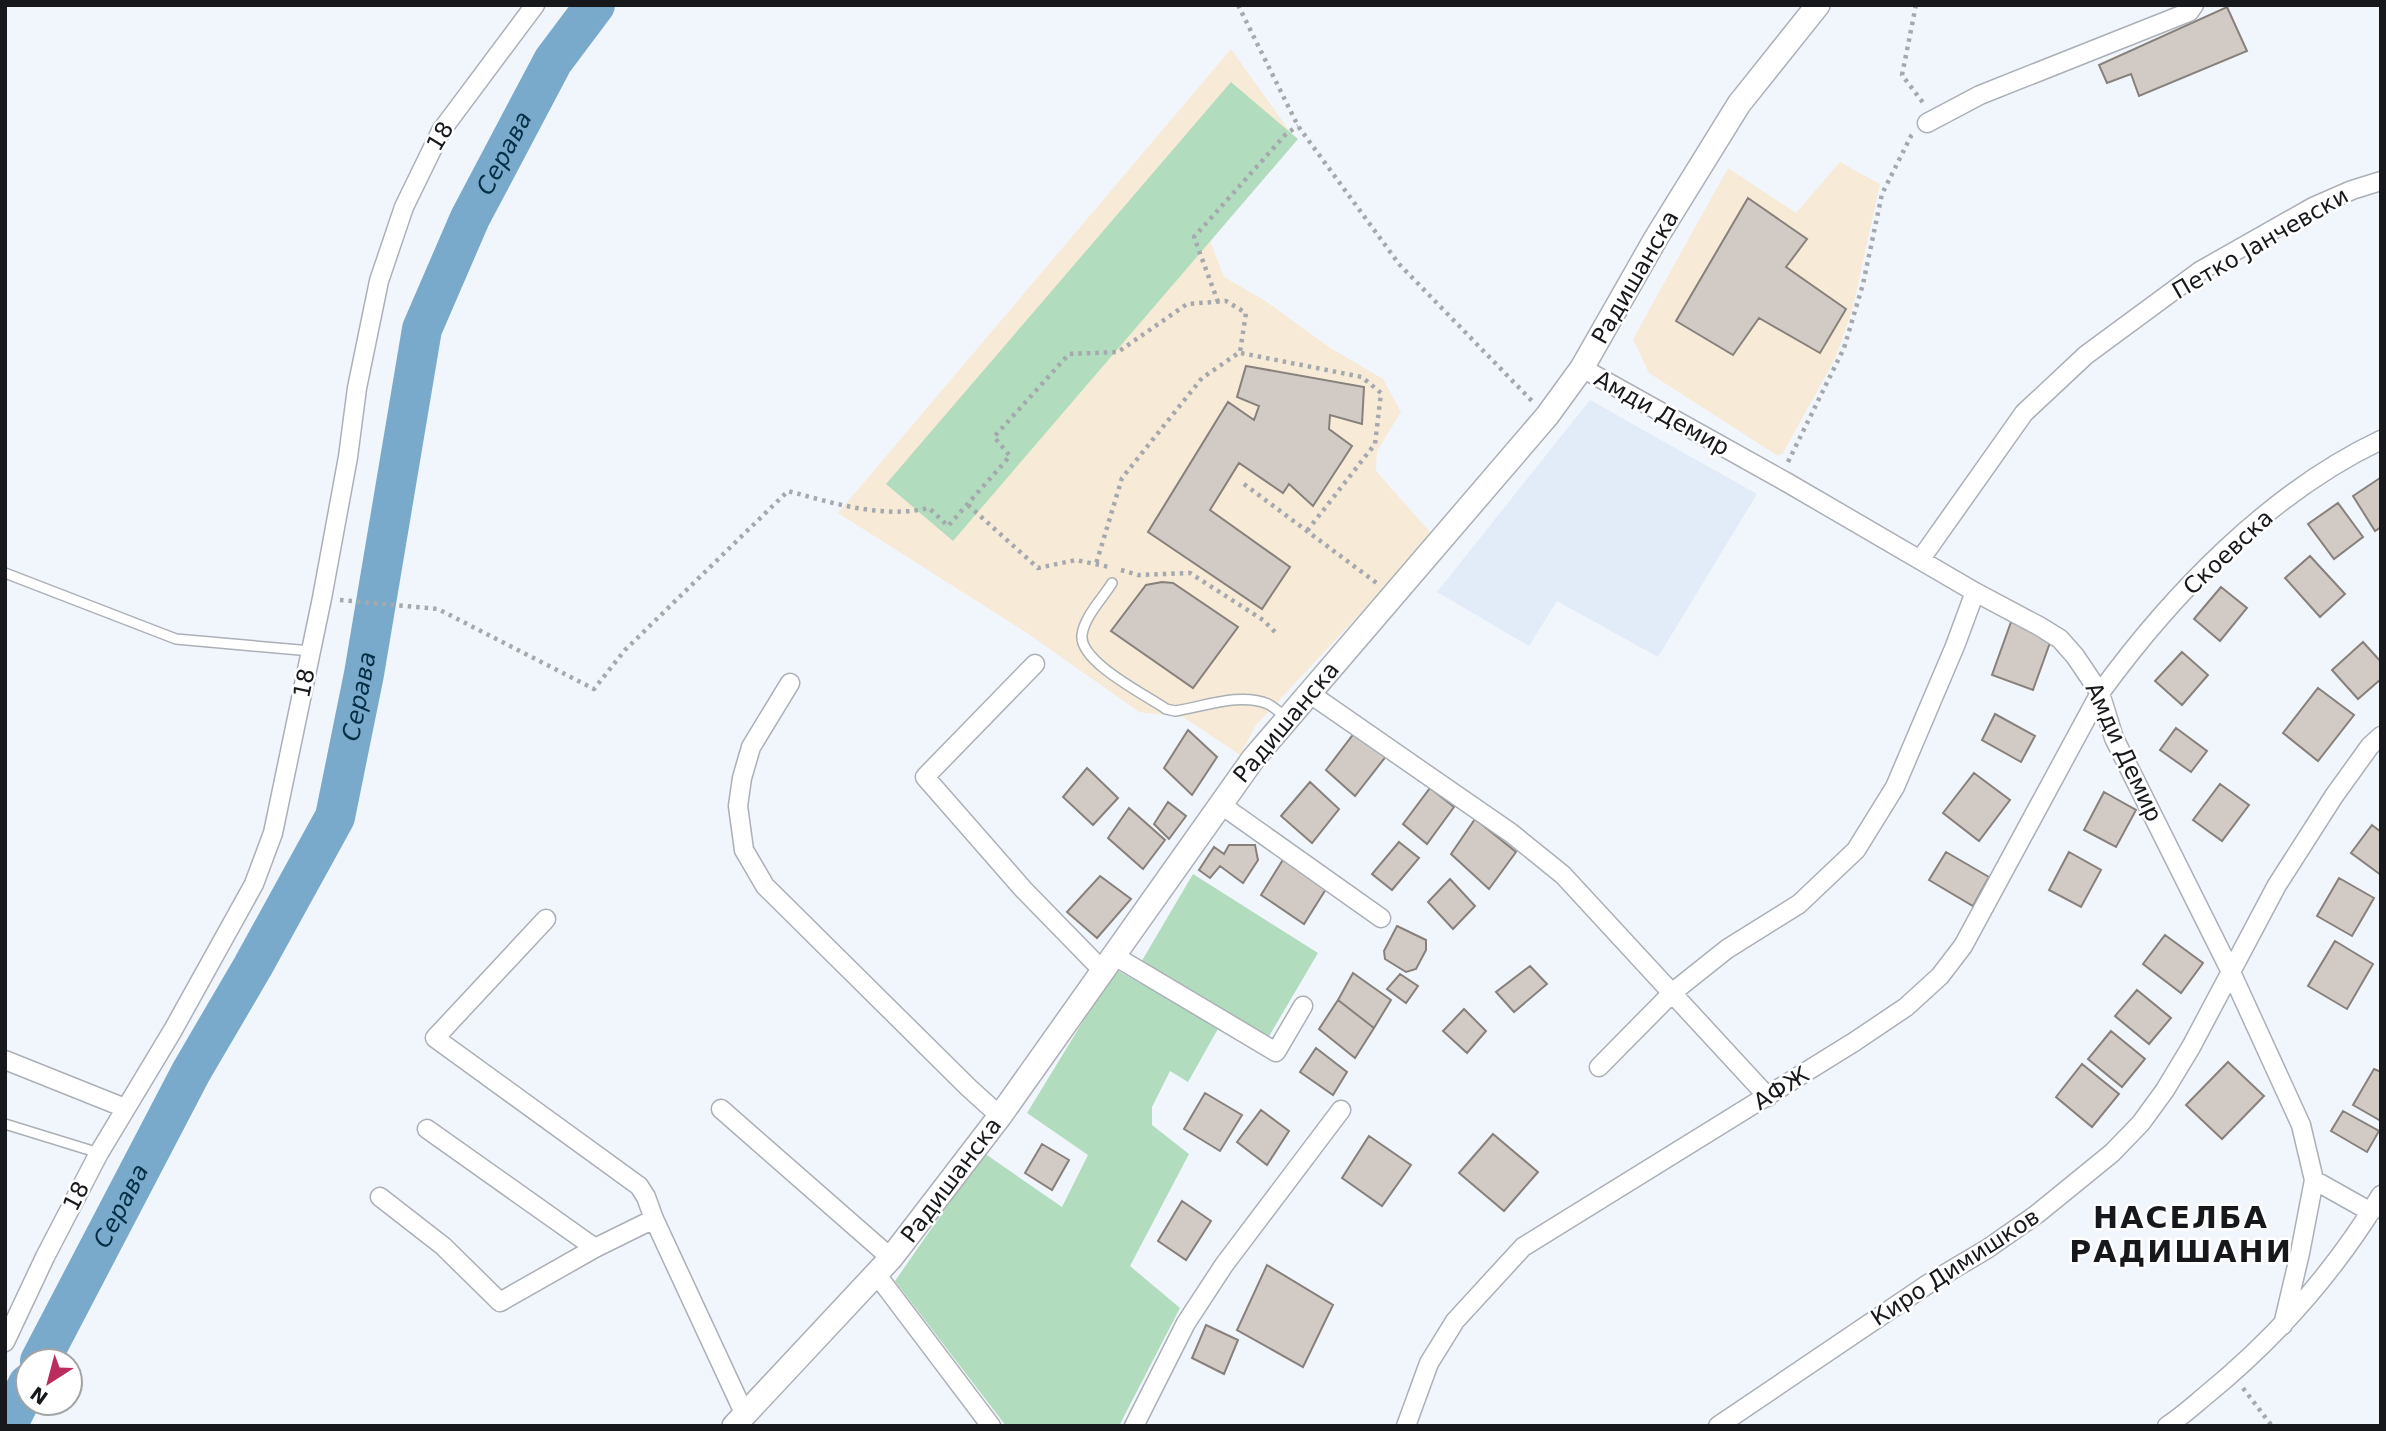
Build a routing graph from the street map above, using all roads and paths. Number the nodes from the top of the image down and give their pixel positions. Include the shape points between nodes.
1 (535, 5) edge
2 (1238, 5) edge
3 (1818, 5) edge
4 (1916, 5) edge
5 (2194, 5) edge
6 (1931, 121) junction
7 (1298, 126) junction
8 (2381, 181) edge
9 (1218, 302) junction
10 (1240, 352) junction
11 (1582, 368) junction
12 (1547, 416) junction
13 (2381, 440) edge
14 (1779, 478) junction
15 (1244, 484) dead end
16 (968, 505) junction
17 (1307, 531) junction
18 (1920, 560) junction
19 (1096, 564) junction
20 (5, 573) edge
21 (1112, 583) dead end
22 (1975, 592) junction
23 (1395, 596) junction
24 (322, 598) junction
25 (1278, 635) dead end
26 (311, 651) junction
27 (1035, 663) dead end
28 (790, 683) dead end
29 (1309, 693) junction
30 (2100, 693) junction
31 (1287, 718) junction
32 (2381, 736) edge
33 (1220, 804) junction
34 (1381, 918) dead end
35 (546, 919) dead end
36 (1108, 963) junction
37 (2231, 972) junction
38 (1673, 992) junction
39 (1303, 1006) dead end
40 (5, 1060) edge
41 (1600, 1067) dead end
42 (1768, 1097) junction
43 (125, 1108) junction
44 (721, 1109) dead end
45 (1341, 1110) dead end
46 (1000, 1116) junction
47 (5, 1124) edge
48 (427, 1129) dead end
49 (99, 1153) junction
50 (2314, 1180) junction
51 (2381, 1195) edge
52 (380, 1196) dead end
53 (2371, 1212) junction
54 (654, 1219) junction
55 (595, 1248) junction
56 (884, 1266) junction
57 (2283, 1325) junction
58 (6, 1339) edge
59 (2232, 1374) junction
60 (740, 1421) edge
61 (991, 1426) edge
62 (1134, 1426) edge
63 (1406, 1426) edge
64 (1718, 1426) edge
65 (2167, 1426) edge
66 (2272, 1426) edge

1 - 24 street, 18 via 441,131 404,207 379,281
2 - 7 path
3 - 11 street, Радишанска via 1732,115
4 - 6 path via 1902,75
5 - 6 street via 2189,12 1980,95
6 - 14 path via 1911,136 1882,194 1844,348
7 - 9 path via 1194,237
7 - 12 path via 1399,264
8 - 18 street, Петко Јанчевски via 2314,208 2200,271 2086,355 2024,413
9 - 10 path via 1226,301 1246,313
9 - 16 path via 1186,304 1118,352 1069,354 994,437 1010,456
10 - 17 path via 1362,377 1381,393 1375,444
10 - 19 path via 1202,378 1122,478
11 - 12 street, Радишанска
11 - 14 street, Амди Демир
12 - 23 street, Радишанска
13 - 30 street, Скоевска via 2292,494 2221,555 2156,622
14 - 18 street, Амди Демир
15 - 17 path
16 - 19 path via 1038,568 1076,560
16 - 24 path via 948,526 929,509 909,513 845,506 788,491 625,650 594,689 439,609
17 - 23 path
18 - 22 street, Амди Демир
19 - 25 path via 1138,575 1190,573 1263,620
20 - 26 lane via 176,639
21 - 31 lane via 1082,637 1084,650 1094,661 1166,709 1256,701 1269,704
22 - 30 street, Амди Демир via 2060,639
22 - 38 street via 1895,787 1856,850 1799,904 1727,949
23 - 29 street, Радишанска
24 - 26 street, 18
26 - 43 street, 18 via 264,862
27 - 36 street via 925,777 1023,888
28 - 46 street via 751,747 742,778 738,806 744,850 765,886
29 - 31 street, Радишанска
29 - 38 street via 1553,867
30 - 37 street, Амди Демир via 2114,738
30 - 42 street, АФЖ via 1969,936 1940,976 1906,1007
31 - 33 street, Радишанска
32 - 37 street, Киро Димишков via 2334,796 2284,874
33 - 34 street
33 - 36 street, Радишанска
35 - 54 street via 435,1038 639,1186
36 - 39 street via 1276,1052
36 - 46 street, Радишанска
37 - 50 street, Амди Демир via 2301,1125
37 - 64 street, Киро Димишков via 2165,1090 2112,1153 1987,1249
38 - 41 street
38 - 42 street
40 - 43 street
42 - 63 street, АФЖ via 1523,1247 1455,1321 1429,1363
43 - 49 street, 18
44 - 56 street
45 - 62 street via 1186,1323
46 - 56 street, Радишанска
47 - 49 lane
48 - 55 street
49 - 58 street, 18
50 - 53 street
50 - 57 street, Амди Демир
51 - 53 street
52 - 55 street via 443,1246 500,1302
53 - 57 street
54 - 55 street
54 - 60 street
56 - 60 street, Радишанска
56 - 61 street
57 - 59 street
59 - 65 street
59 - 66 path

